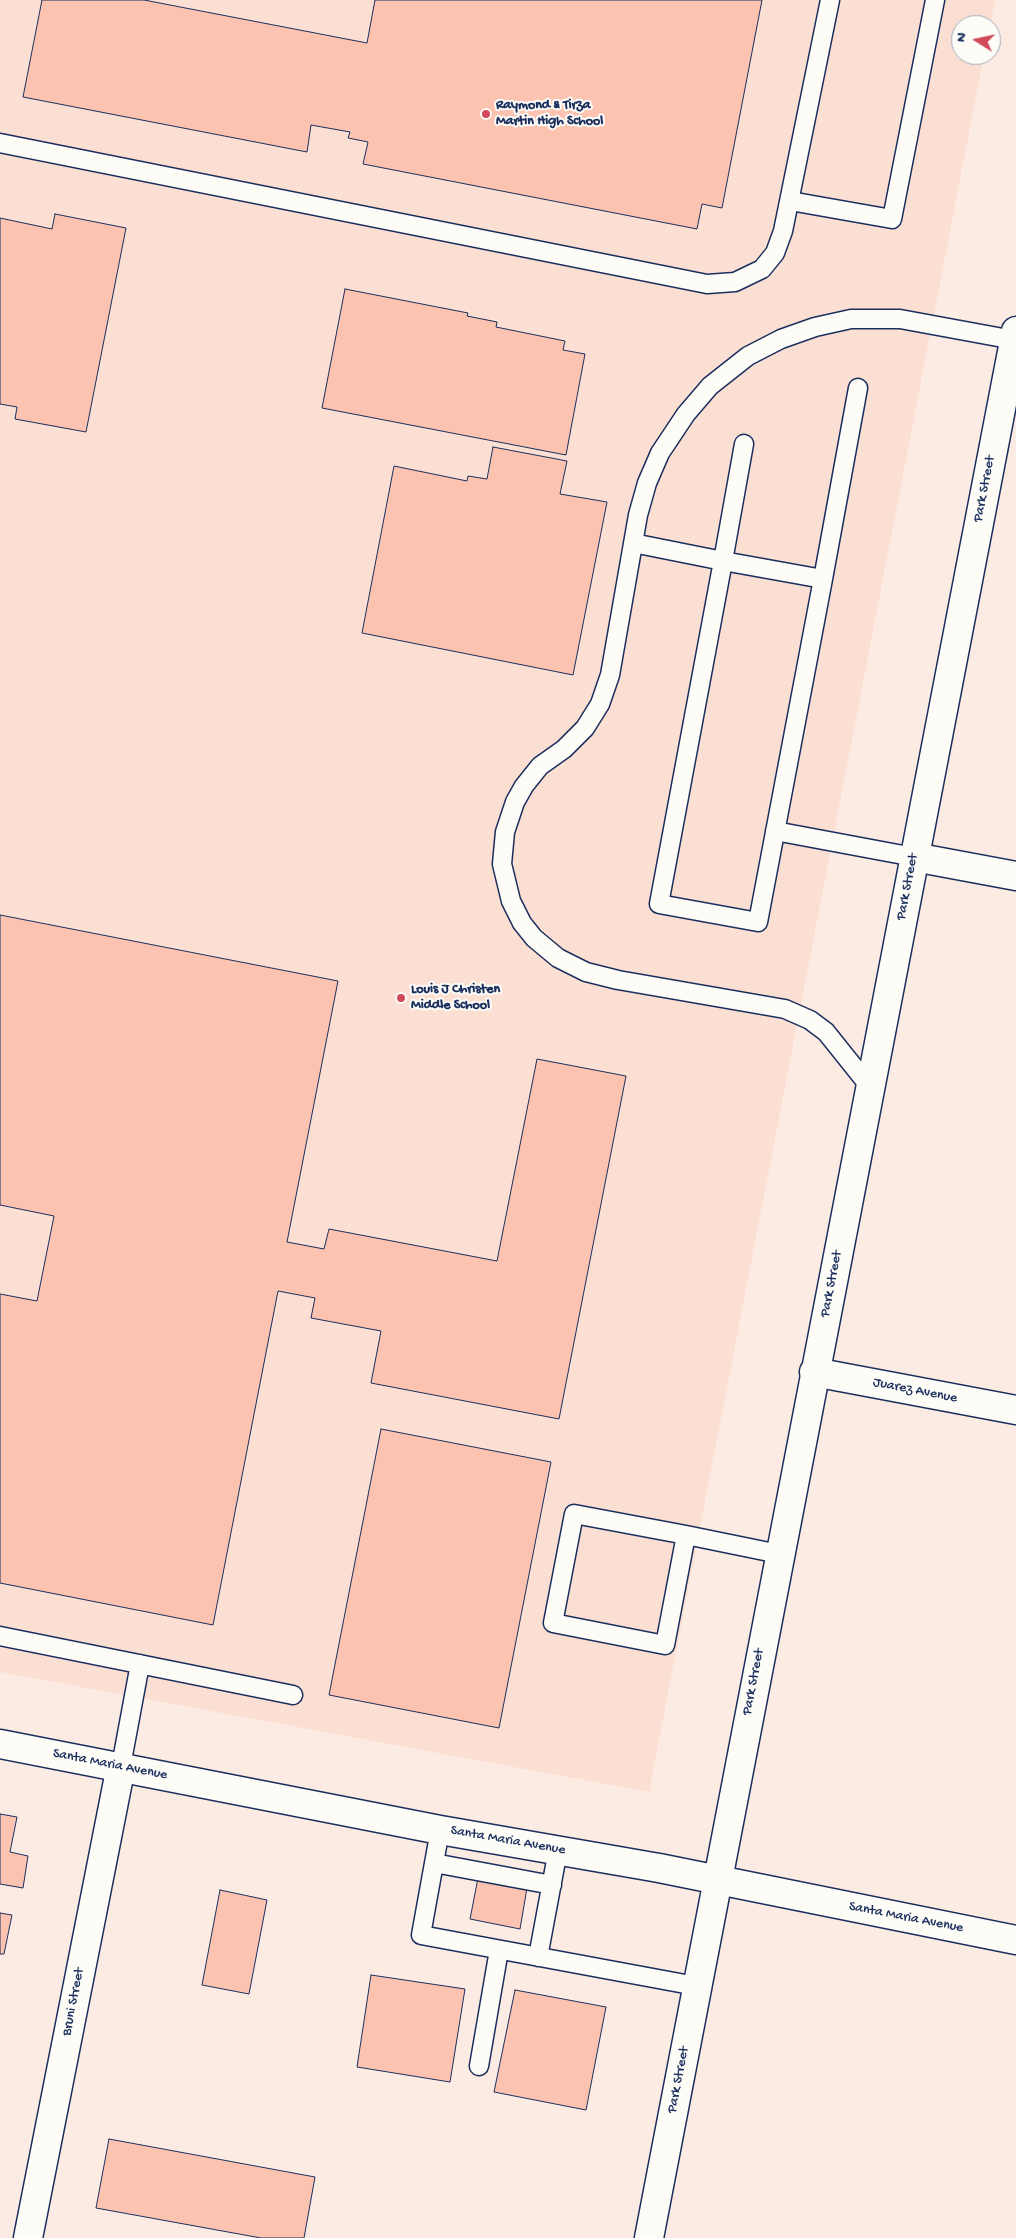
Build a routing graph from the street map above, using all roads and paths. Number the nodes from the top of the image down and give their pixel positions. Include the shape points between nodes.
1 (830, 0) edge
2 (935, 0) edge
3 (0, 143) edge
4 (790, 201) junction
5 (1015, 337) edge
6 (858, 388) dead end
7 (744, 444) dead end
8 (633, 543) junction
9 (723, 561) junction
10 (823, 579) junction
11 (775, 831) junction
12 (914, 857) junction
13 (1016, 876) edge
14 (870, 1087) junction
15 (814, 1372) junction
16 (1016, 1410) edge
17 (686, 1535) junction
18 (779, 1554) junction
19 (0, 1636) edge
20 (140, 1664) junction
21 (293, 1694) dead end
22 (0, 1744) edge
23 (121, 1766) junction
24 (440, 1830) junction
25 (558, 1850) junction
26 (434, 1863) junction
27 (716, 1880) junction
28 (552, 1885) junction
29 (1016, 1940) edge
30 (500, 1950) junction
31 (538, 1957) junction
32 (696, 1986) junction
33 (479, 2066) dead end
34 (28, 2238) edge
35 (649, 2238) edge

1 - 4 lane
2 - 4 lane via 892,219
3 - 4 lane via 707,284 735,282 762,269 774,253
5 - 8 lane via 913,320 852,319 815,326 759,349 710,386 660,453 647,483
5 - 12 main road, Park Street
6 - 10 lane
7 - 9 lane
8 - 9 lane
8 - 14 lane via 610,675 600,704 585,728 532,776 518,796 508,820 502,864 516,912 534,938 548,951 586,972 786,1009 810,1020 826,1032
9 - 10 lane
9 - 11 lane via 659,904 758,922
10 - 11 lane
11 - 12 lane
12 - 13 main road
12 - 14 main road, Park Street
14 - 15 main road, Park Street
15 - 16 main road, Juarez Avenue
15 - 18 main road, Park Street
17 - 17 lane via 574,1514 553,1623 665,1645
17 - 18 lane
18 - 27 main road, Park Street
19 - 20 lane
20 - 21 lane
20 - 23 lane
22 - 23 main road, Santa Maria Avenue
23 - 24 main road, Santa Maria Avenue
23 - 34 main road, Bruni Street
24 - 25 main road, Santa Maria Avenue
24 - 26 lane
25 - 27 main road, Santa Maria Avenue
25 - 28 lane
26 - 28 lane
26 - 30 lane via 421,1935
27 - 29 main road, Santa Maria Avenue
27 - 32 main road, Park Street
28 - 31 lane
30 - 31 lane
30 - 33 lane
31 - 32 lane
32 - 35 main road, Park Street

